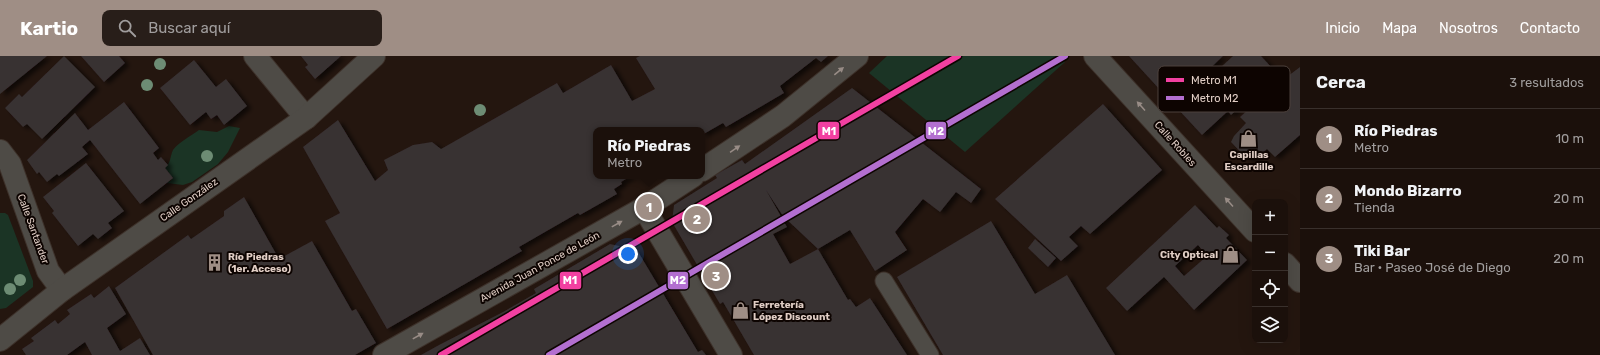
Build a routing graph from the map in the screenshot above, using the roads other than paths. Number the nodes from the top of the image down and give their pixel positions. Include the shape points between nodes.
1 (255, 56) edge
2 (374, 56) edge
3 (857, 56) edge
4 (1095, 56) edge
5 (306, 118) junction
6 (3, 163) edge
7 (705, 168) edge
8 (688, 179) edge
9 (644, 208) junction
10 (1252, 228) edge
11 (1288, 267) edge
12 (1300, 280) edge
13 (884, 281) dead end
14 (62, 290) junction
15 (0, 339) edge
16 (384, 355) edge
17 (731, 355) edge
18 (930, 355) edge

1 - 5 street
2 - 5 street, Calle González
7 -> 3 street via 783,116
10 -> 4 street, Calle Robles
5 - 14 street, Calle González
6 - 14 street, Calle Santander via 48,271
8 - 9 street, Avenida Juan Ponce de León
16 -> 9 street, Avenida Juan Ponce de León
9 - 17 street
11 - 12 street
13 - 18 lane
14 - 15 street, Calle González

